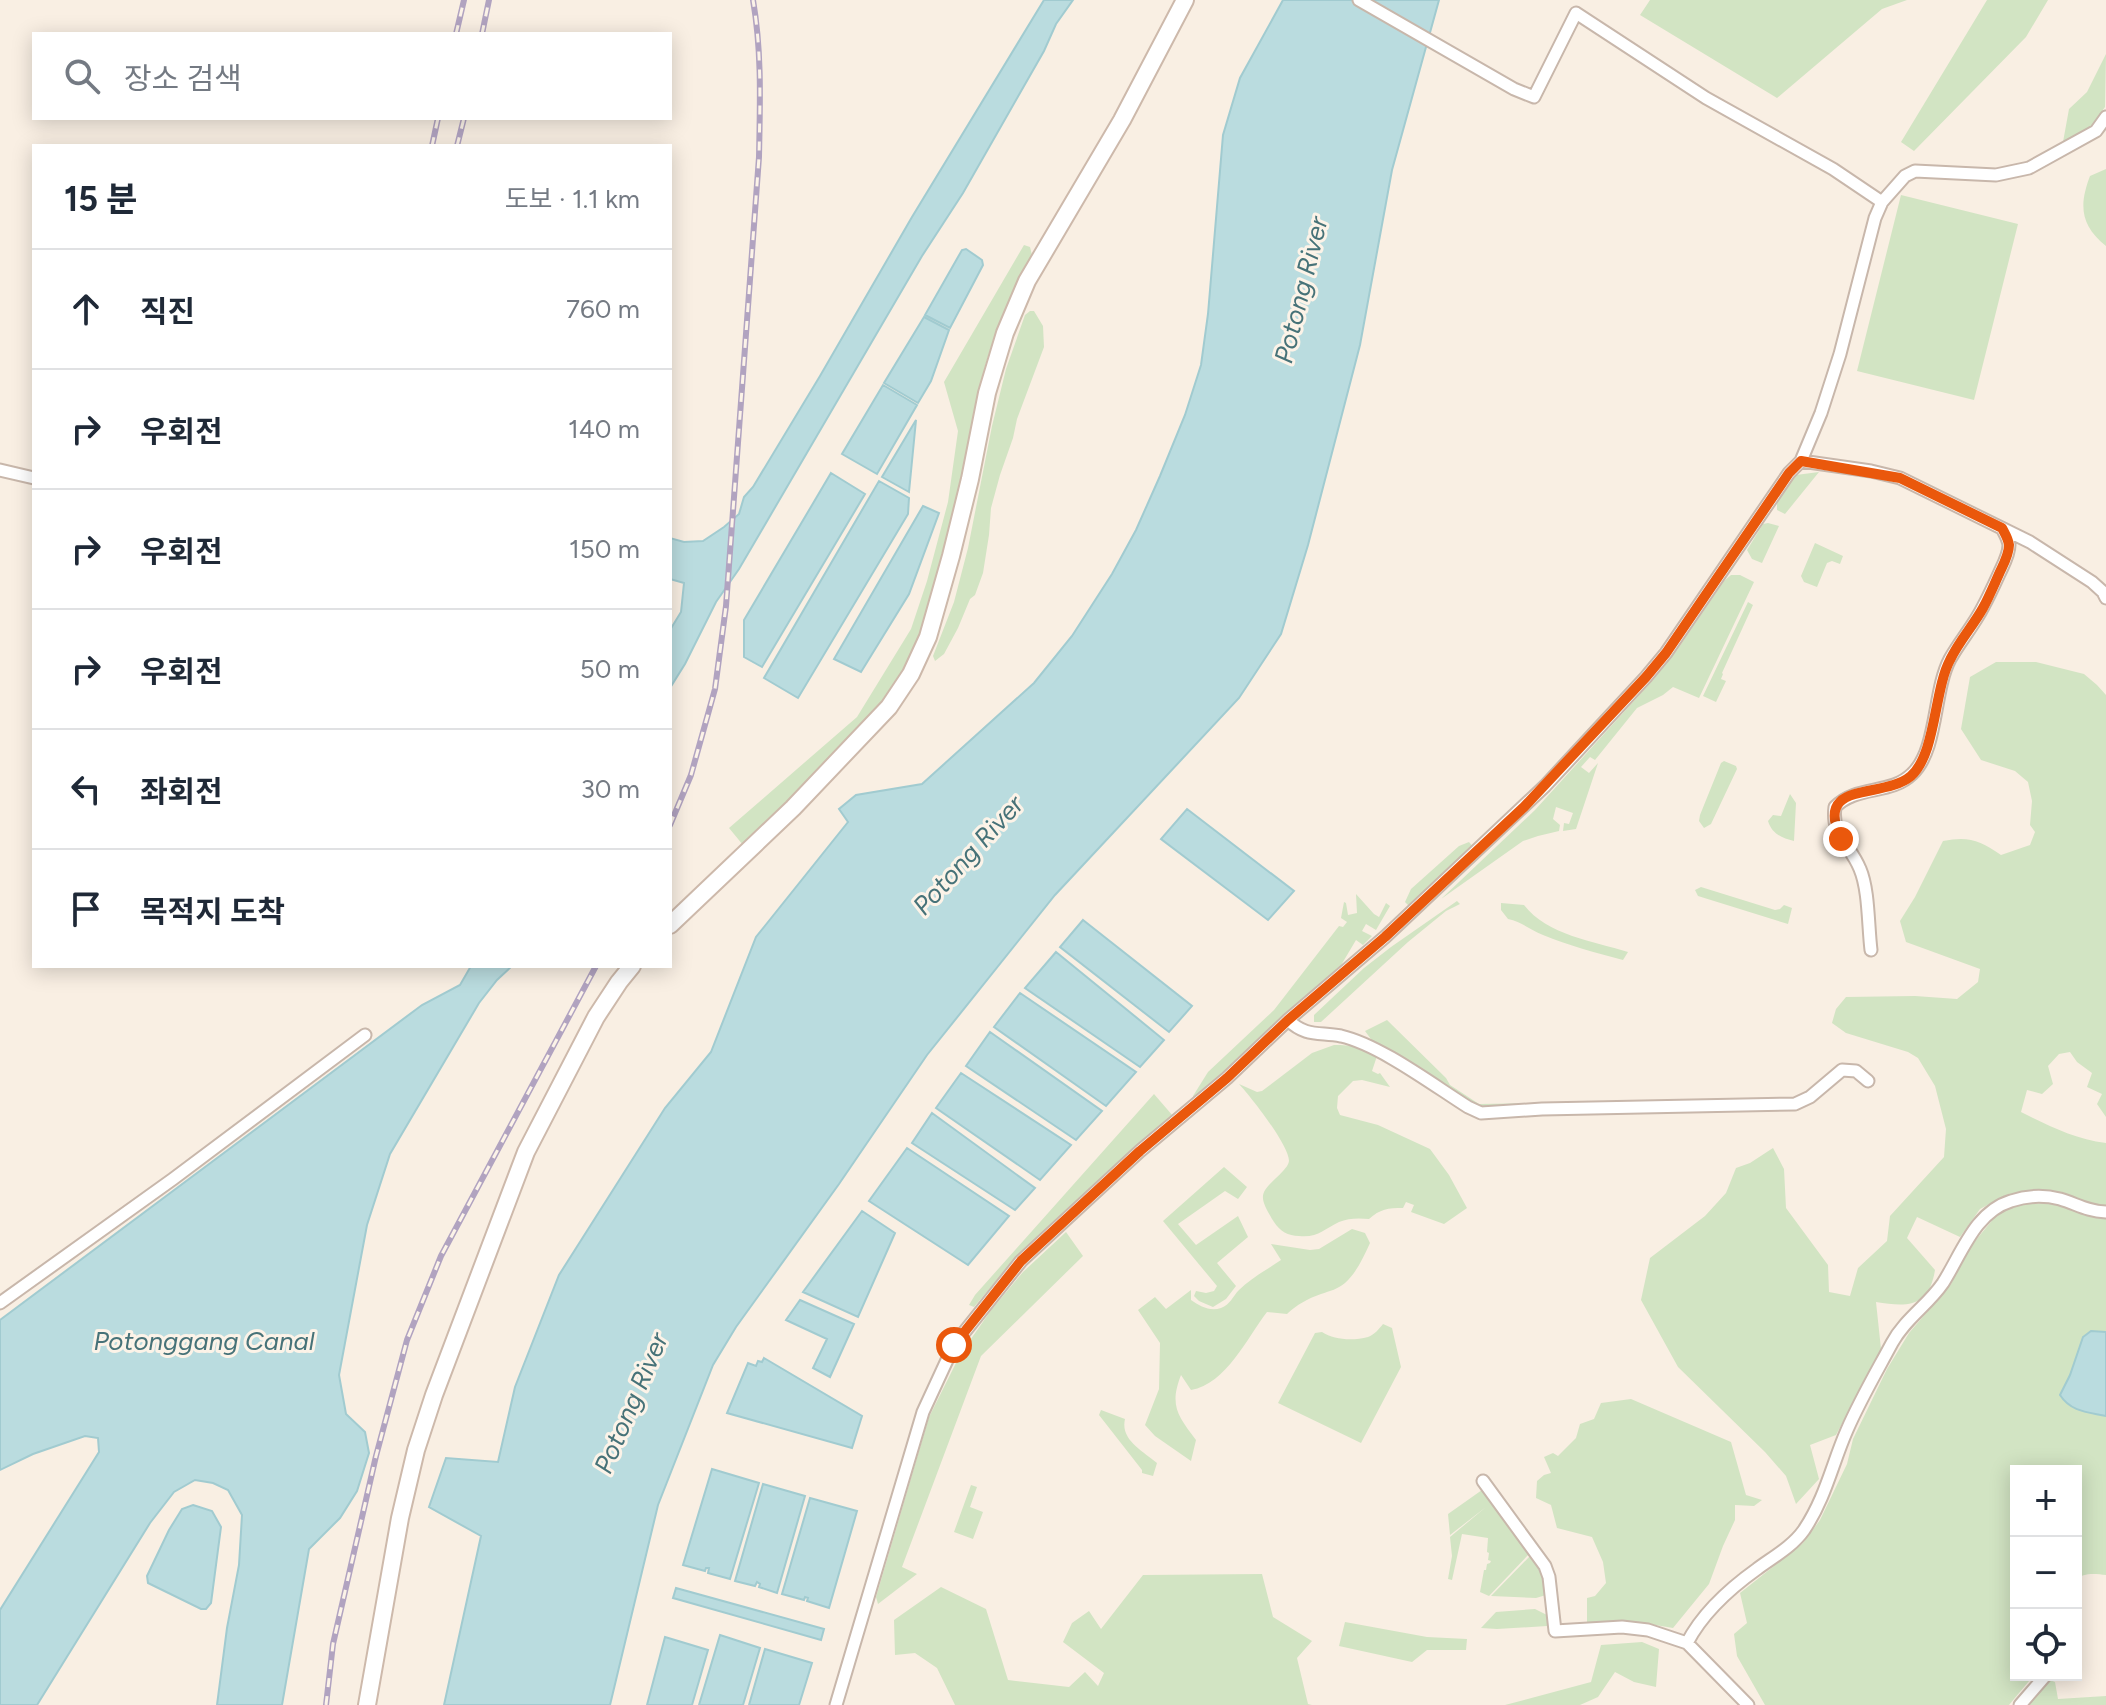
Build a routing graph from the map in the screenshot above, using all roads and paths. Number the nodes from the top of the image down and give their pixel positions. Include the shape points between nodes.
1 (1185, 0) edge
2 (1359, 0) edge
3 (2106, 117) edge
4 (1882, 202) junction
5 (1801, 461) junction
6 (0, 470) edge
7 (32, 478) edge
8 (2002, 528) junction
9 (2106, 598) edge
10 (672, 923) edge
11 (1871, 950) dead end
12 (630, 968) edge
13 (1288, 1020) junction
14 (365, 1035) dead end
15 (1868, 1081) dead end
16 (2106, 1212) edge
17 (0, 1303) edge
18 (1483, 1481) dead end
19 (1687, 1643) junction
20 (2041, 1681) edge
21 (367, 1705) edge
22 (836, 1705) edge
23 (1748, 1705) edge
24 (2020, 1705) edge

1 - 10 main road via 1027,281 1005,333 951,556 928,637 911,674 889,707 793,808
2 - 4 street via 1534,97 1576,13 1706,98
3 - 4 street via 2096,131 2029,168 1996,175 1915,171
4 - 5 street via 1840,354
5 - 8 street via 1900,478
5 - 13 street via 1646,677 1524,807
6 - 7 street
8 - 9 street via 2082,575
8 - 11 street via 2009,549 1983,608 1949,660 1919,766 1910,777 1857,793 1835,807 1834,824 1865,886
12 - 21 main road via 596,1017 526,1152 434,1395 400,1518
13 - 15 street via 1299,1031 1360,1042 1481,1113 1795,1104 1842,1070 1856,1071
13 - 22 street via 1021,1261 954,1345 923,1412
14 - 17 street
16 - 19 street via 2045,1197 2025,1197 1993,1209 1966,1241 1941,1285 1894,1339 1801,1534 1716,1602
18 - 19 street via 1545,1566 1555,1631 1622,1627
19 - 23 street
20 - 24 street

